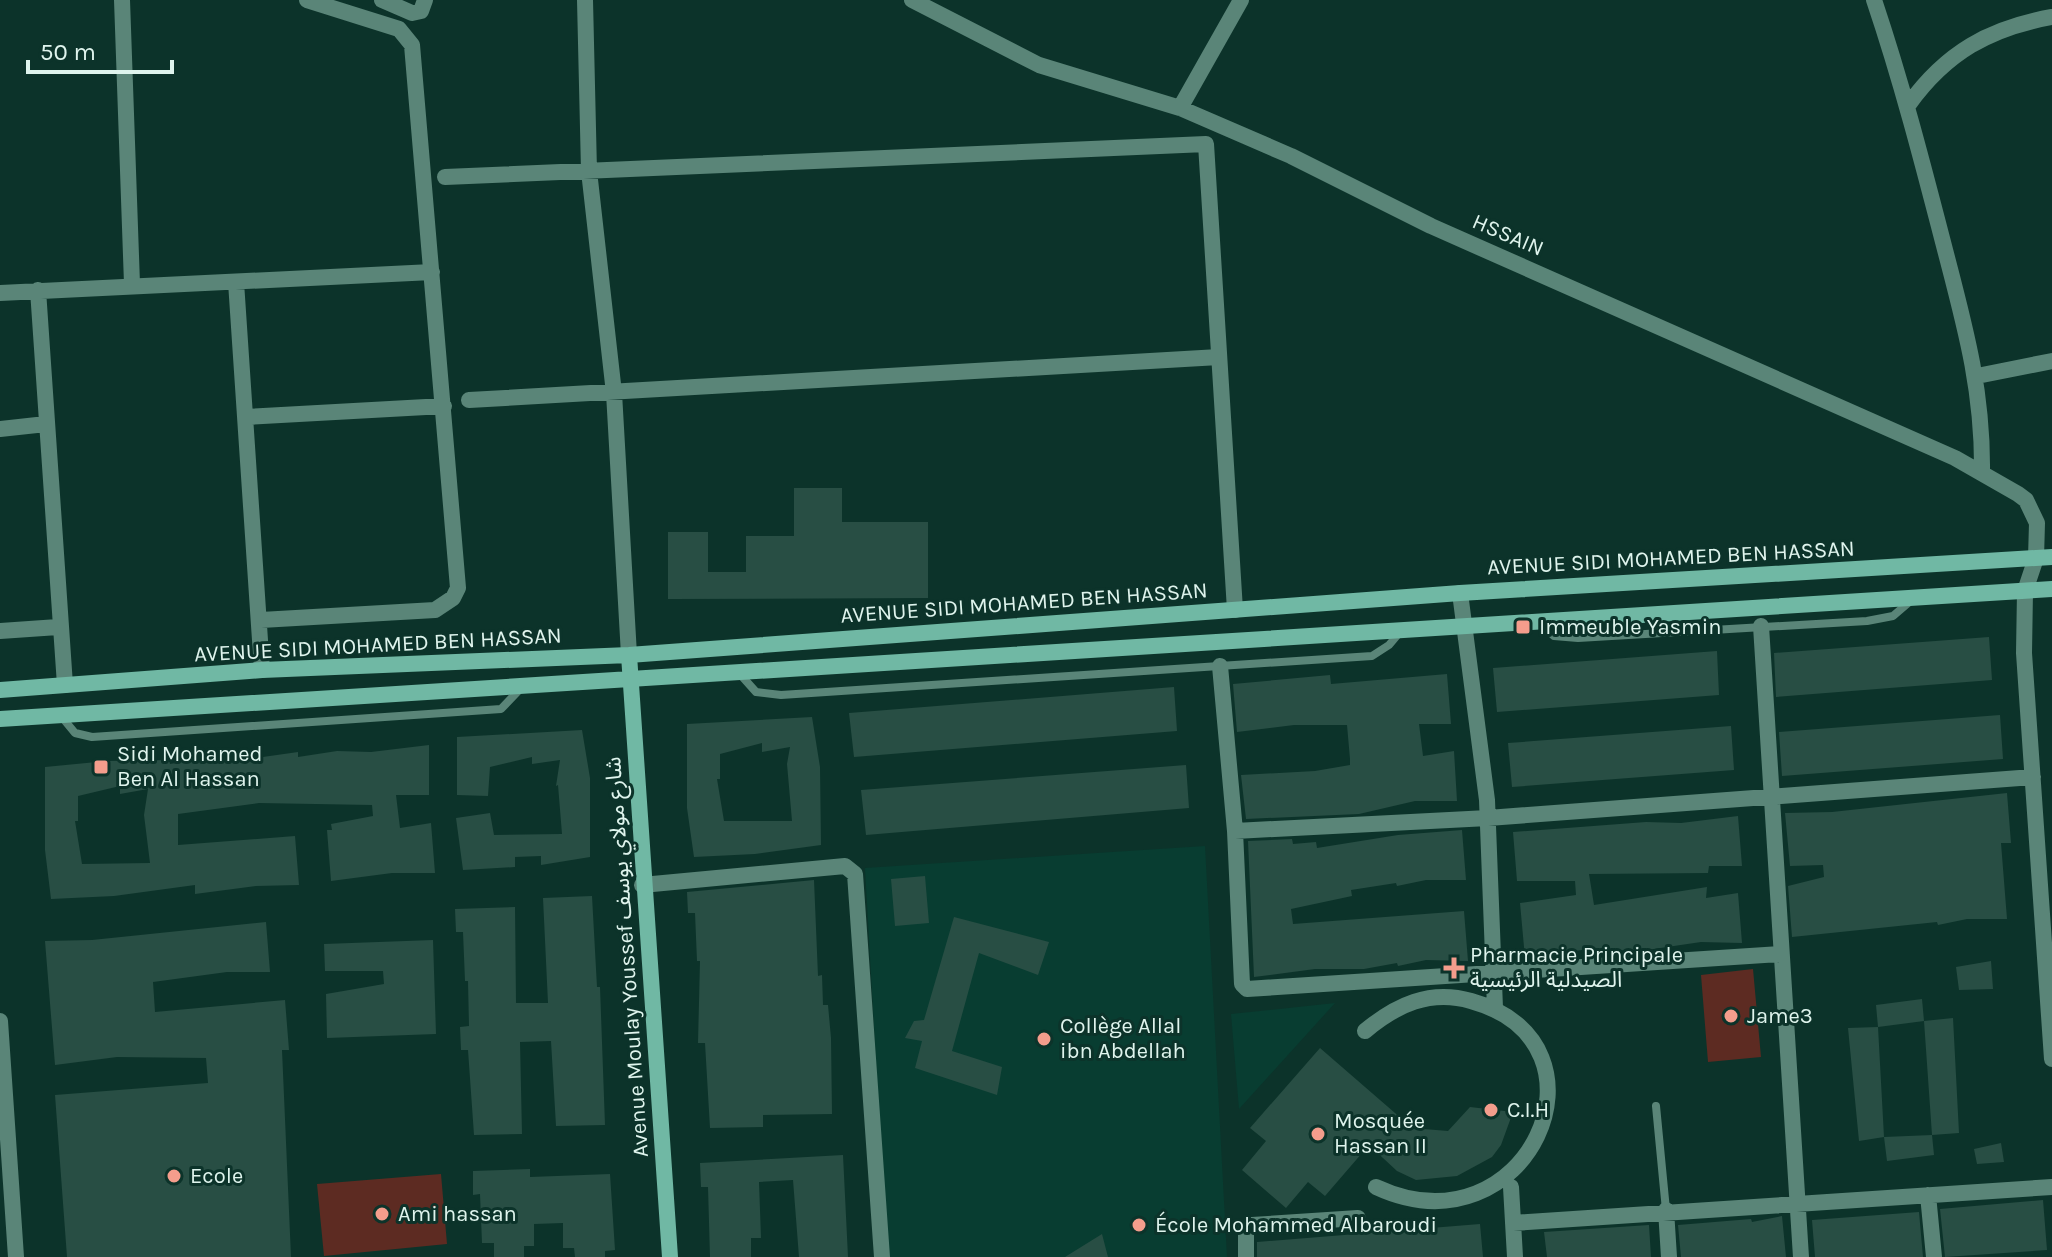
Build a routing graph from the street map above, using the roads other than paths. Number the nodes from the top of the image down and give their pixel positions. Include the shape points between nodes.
1 (122, 0) edge
2 (307, 0) edge
3 (382, 0) edge
4 (425, 0) edge
5 (585, 0) edge
6 (912, 0) edge
7 (1241, 0) edge
8 (1874, 0) edge
9 (2052, 17) edge
10 (1909, 104) junction
11 (1180, 108) junction
12 (589, 171) junction
13 (445, 177) dead end
14 (432, 272) junction
15 (236, 282) junction
16 (132, 284) junction
17 (38, 290) junction
18 (0, 293) edge
19 (1219, 357) junction
20 (2052, 361) edge
21 (1977, 376) junction
22 (614, 393) junction
23 (469, 400) dead end
24 (444, 406) junction
25 (246, 417) junction
26 (46, 424) junction
27 (0, 429) edge
28 (1982, 472) junction
29 (2044, 557) edge
30 (2052, 589) edge
31 (2025, 591) junction
32 (1460, 593) junction
33 (1914, 598) junction
34 (1235, 610) junction
35 (261, 620) junction
36 (1538, 621) junction
37 (1463, 625) junction
38 (1761, 626) junction
39 (58, 627) junction
40 (0, 631) edge
41 (1401, 632) junction
42 (629, 655) junction
43 (1220, 666) junction
44 (262, 670) junction
45 (739, 673) junction
46 (631, 682) junction
47 (65, 685) junction
48 (523, 685) junction
49 (0, 690) edge
50 (60, 715) junction
51 (0, 719) edge
52 (2033, 777) junction
53 (1771, 794) junction
54 (1488, 818) junction
55 (1235, 831) junction
56 (642, 885) junction
57 (1781, 954) junction
58 (1495, 971) junction
59 (1495, 1008) junction
60 (0, 1021) edge
61 (1365, 1031) dead end
62 (2052, 1059) edge
63 (1656, 1106) dead end
64 (1376, 1187) dead end
65 (1511, 1187) junction
66 (2052, 1187) edge
67 (1928, 1195) junction
68 (6, 1196) edge
69 (1799, 1204) junction
70 (1666, 1210) junction
71 (1358, 1218) dead end
72 (1513, 1223) junction
73 (16, 1257) edge
74 (670, 1257) edge
75 (882, 1257) edge
76 (1246, 1257) edge
77 (1515, 1257) edge
78 (1669, 1257) edge
79 (1801, 1257) edge
80 (1934, 1257) edge

1 - 16 street
2 - 14 street via 399,29 412,45
3 - 4 street via 412,13 421,11
5 - 12 street
6 - 11 street, HSSAIN via 1039,65
7 - 11 street
8 - 10 street
9 - 10 street via 1960,51
10 - 21 street
11 - 28 street, HSSAIN
12 - 13 street
12 - 19 street via 1206,144
12 - 22 street
14 - 15 street
14 - 24 street
15 - 16 street
15 - 25 street
16 - 17 street
17 - 18 street
17 - 26 street
19 - 22 street
19 - 34 street
20 - 21 street
21 - 28 street
22 - 23 street
22 - 42 street
24 - 25 street
24 - 35 street via 458,588 453,598 435,610
25 - 35 street
26 - 27 street
26 - 39 street
28 - 29 street, HSSAIN via 2026,500
29 - 31 street
29 - 32 street, AVENUE SIDI MOHAMED BEN HASSAN
30 - 31 street
31 - 33 street
31 - 52 street
32 - 34 street, AVENUE SIDI MOHAMED BEN HASSAN
32 - 37 street
33 - 36 street
33 - 38 lane via 1893,616 1867,621
34 - 42 street, AVENUE SIDI MOHAMED BEN HASSAN
35 - 44 street
36 - 37 street
36 - 38 lane via 1554,636 1578,638
37 - 41 street
37 - 54 street
38 - 53 street
39 - 40 street
39 - 47 street
41 - 43 lane via 1372,656
41 - 45 street
42 - 44 street, AVENUE SIDI MOHAMED BEN HASSAN
42 - 46 street, Avenue Moulay Youssef شارع مولاي يوسف
43 - 45 lane via 781,695 756,692
43 - 55 street
44 - 47 street, AVENUE SIDI MOHAMED BEN HASSAN
45 - 46 street
46 - 48 street
46 - 56 street, Avenue Moulay Youssef شارع مولاي يوسف
47 - 49 street, AVENUE SIDI MOHAMED BEN HASSAN
48 - 50 street
48 - 50 lane via 501,709 341,722 92,737 75,733
50 - 51 street
52 - 53 street
52 - 62 street
53 - 54 street
53 - 57 street
54 - 55 street
54 - 58 street
55 - 58 street via 1242,984 1247,989
56 - 74 street, Avenue Moulay Youssef شارع مولاي يوسف
56 - 75 street via 845,866 855,874
57 - 58 street
57 - 69 street
58 - 59 street
59 - 61 street via 1459,997 1433,997 1385,1014
59 - 65 street via 1523,1032 1540,1060 1550,1097 1545,1132 1531,1163
60 - 68 street
63 - 70 lane
64 - 65 street via 1396,1201 1443,1211 1490,1200
65 - 72 street
66 - 67 street
67 - 69 street
67 - 80 street
68 - 73 street
69 - 70 street
69 - 79 street
70 - 72 street
70 - 78 street
71 - 76 street via 1252,1225 1246,1229
72 - 77 street

